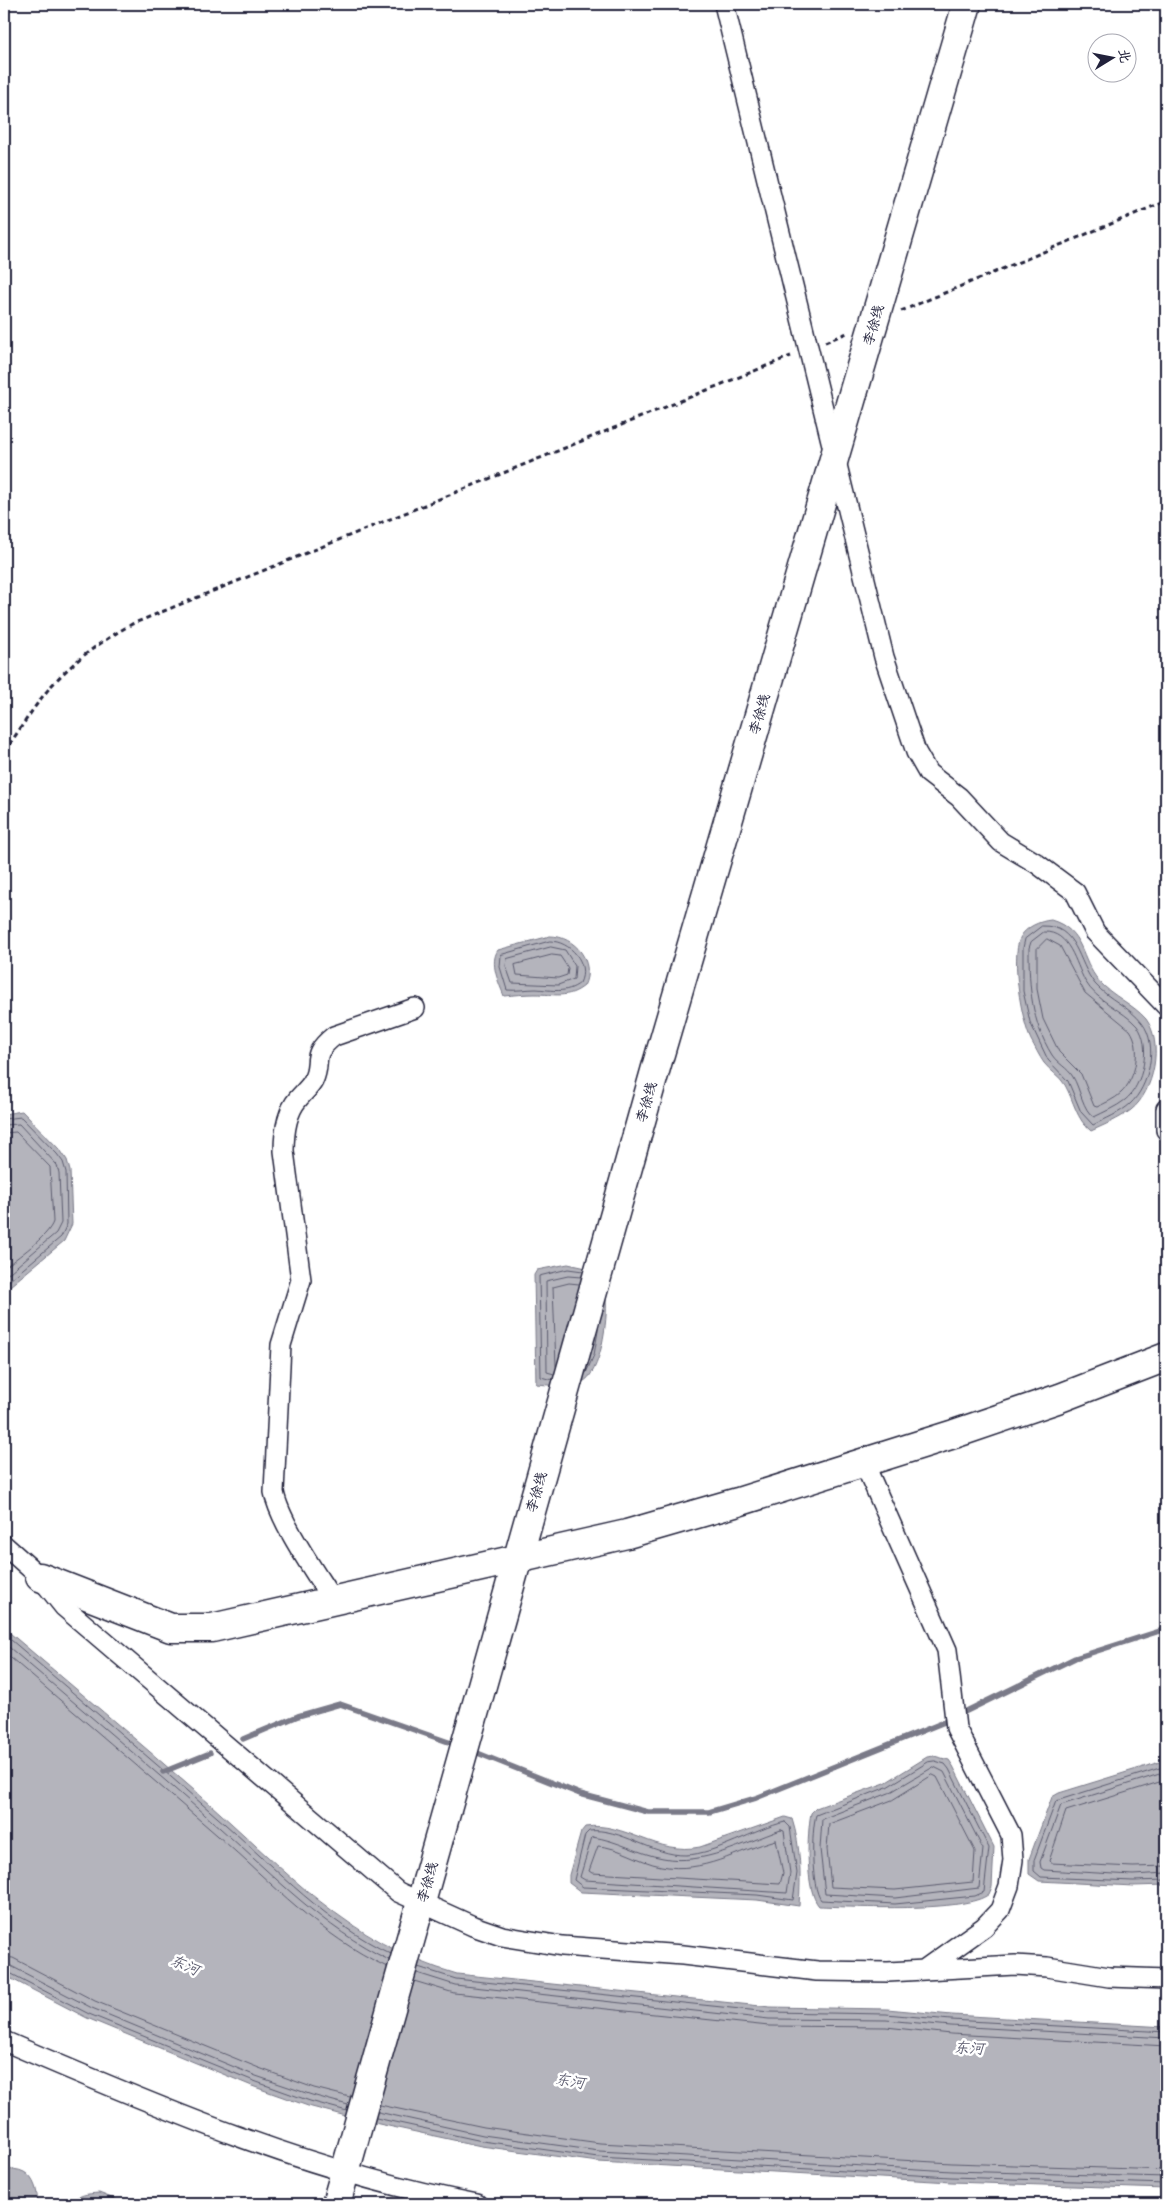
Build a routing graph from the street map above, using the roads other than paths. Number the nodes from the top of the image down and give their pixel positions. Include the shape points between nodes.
1 (724, 4) edge
2 (967, 4) edge
3 (1166, 1006) edge
4 (414, 1008) dead end
5 (1166, 1109) edge
6 (1166, 1130) edge
7 (1166, 1357) edge
8 (864, 1463) junction
9 (4, 1545) edge
10 (40, 1577) junction
11 (334, 1601) junction
12 (924, 1970) junction
13 (1166, 1979) edge
14 (4, 2041) edge
15 (336, 2204) edge
16 (477, 2204) edge

1 - 3 street via 884,657 921,762 928,773 959,797 1001,842 1076,892 1095,932
2 - 15 main road, 李徐线 via 654,1074
4 - 11 street via 334,1036 324,1044 317,1058 313,1082 296,1100 284,1130 301,1280 281,1345 274,1492 282,1514
5 - 6 street
7 - 8 main road via 1060,1398
8 - 11 main road via 627,1534
8 - 12 street via 947,1650 956,1728 1011,1836 1013,1860 1005,1898 993,1919
9 - 10 street
10 - 11 main road via 171,1628 212,1628
10 - 12 street via 64,1607 398,1892 444,1915 502,1936 562,1946 683,1955 817,1971
12 - 13 street via 1047,1967 1109,1976
14 - 16 street via 166,2109 292,2156 387,2184

